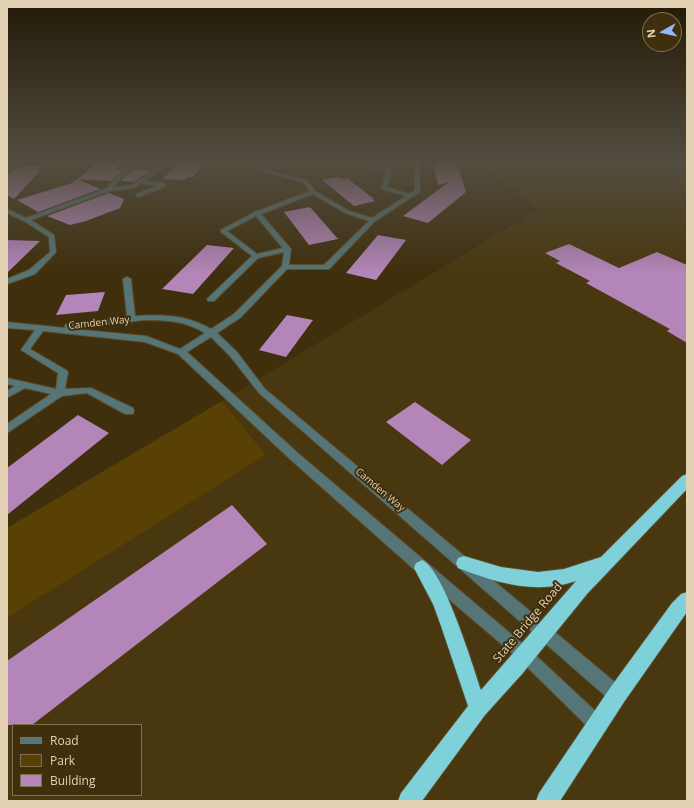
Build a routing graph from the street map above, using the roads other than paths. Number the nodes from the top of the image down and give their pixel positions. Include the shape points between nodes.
1 (83, 199) edge
2 (294, 199) edge
3 (324, 199) edge
4 (406, 199) edge
5 (7, 210) edge
6 (257, 213) junction
7 (26, 220) junction
8 (373, 220) junction
9 (288, 249) junction
10 (256, 256) junction
11 (285, 266) junction
12 (127, 279) dead end
13 (7, 282) edge
14 (211, 298) dead end
15 (131, 320) junction
16 (7, 325) edge
17 (40, 330) junction
18 (211, 332) junction
19 (181, 352) junction
20 (7, 381) edge
21 (24, 384) junction
22 (60, 393) junction
23 (7, 395) edge
24 (129, 411) dead end
25 (7, 429) edge
26 (687, 480) edge
27 (605, 562) junction
28 (464, 563) junction
29 (422, 568) junction
30 (687, 600) edge
31 (545, 632) junction
32 (525, 655) junction
33 (617, 695) junction
34 (478, 708) junction
35 (598, 725) junction
36 (410, 801) edge
37 (547, 801) edge

1 - 7 street
2 - 6 street
3 - 8 street via 347,212
4 - 8 street
5 - 7 street
6 - 9 street
6 - 10 street via 224,230
7 - 13 street via 52,236 53,252 32,272
8 - 11 street via 326,267
9 - 10 street
9 - 11 street
10 - 14 street
11 - 18 street via 237,316
12 - 15 street
15 - 17 street, Camden Way
15 - 18 street, Camden Way via 168,317 196,323
16 - 17 street
17 - 19 street, Camden Way via 146,339
17 - 22 street via 25,350 63,372
18 - 19 street
18 - 28 street, Camden Way via 262,391
19 - 29 street, Camden Way via 295,457
20 - 21 street
21 - 22 street
21 - 23 street
22 - 24 street via 88,390
22 - 25 street
26 - 27 highway, State Bridge Road
27 - 28 highway via 564,577 541,580 500,575
27 - 31 highway, State Bridge Road
28 - 31 street, Camden Way
29 - 32 street, Camden Way
29 - 34 highway via 450,626
30 - 33 highway
31 - 32 highway, State Bridge Road
31 - 33 street, Camden Way
32 - 34 highway, State Bridge Road
32 - 35 street, Camden Way
33 - 35 highway
34 - 36 highway, State Bridge Road
35 - 37 highway

